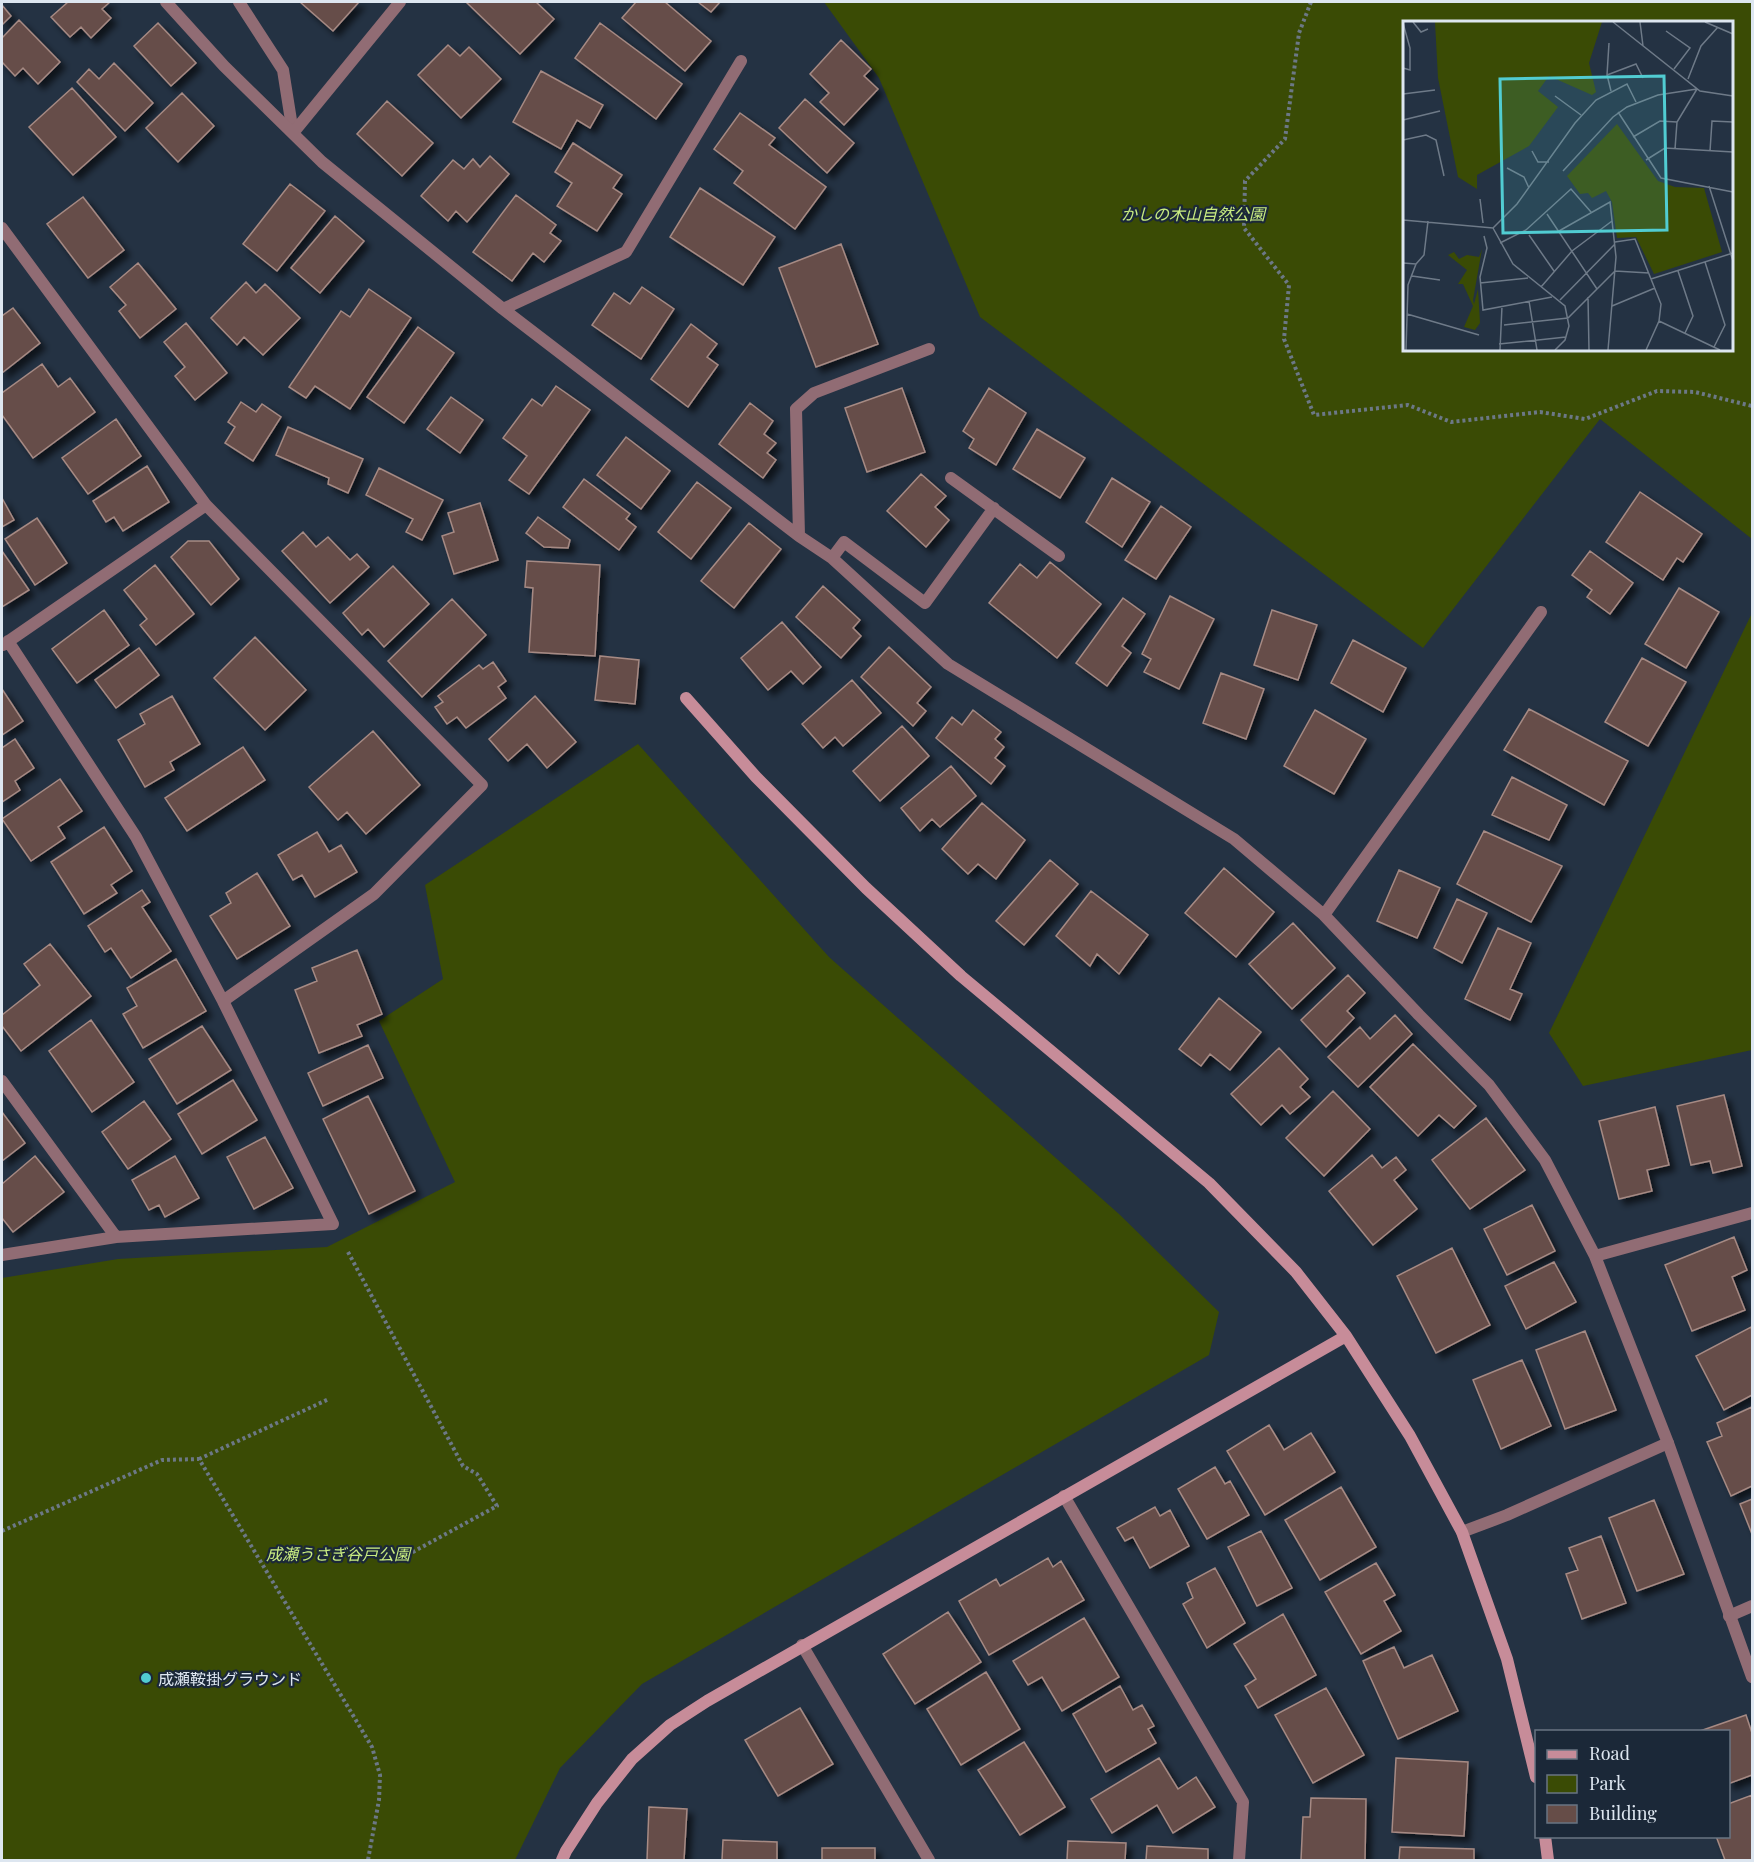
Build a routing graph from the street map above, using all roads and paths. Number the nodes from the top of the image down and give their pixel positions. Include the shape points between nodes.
1 (166, 2) edge
2 (239, 2) edge
3 (400, 2) edge
4 (1311, 2) edge
5 (741, 61) dead end
6 (293, 133) junction
7 (2, 228) edge
8 (503, 309) junction
9 (929, 349) dead end
10 (1752, 406) edge
11 (951, 478) dead end
12 (206, 505) junction
13 (994, 508) junction
14 (799, 536) junction
15 (1059, 556) dead end
16 (832, 558) junction
17 (1541, 612) dead end
18 (5, 643) edge
19 (686, 698) dead end
20 (1324, 915) junction
21 (223, 1001) junction
22 (2, 1081) edge
23 (1752, 1214) edge
24 (333, 1224) junction
25 (116, 1237) junction
26 (2, 1255) edge
27 (1596, 1256) junction
28 (1346, 1336) junction
29 (329, 1399) dead end
30 (1668, 1443) junction
31 (199, 1459) junction
32 (1064, 1496) junction
33 (2, 1531) edge
34 (1462, 1532) junction
35 (411, 1553) dead end
36 (1752, 1606) edge
37 (1729, 1616) junction
38 (802, 1645) junction
39 (1752, 1677) edge
40 (1535, 1774) edge
41 (1545, 1838) edge
42 (368, 1860) edge
43 (562, 1860) edge
44 (929, 1860) edge
45 (1239, 1860) edge
46 (1548, 1860) edge

1 - 6 street
2 - 6 street via 283,70
3 - 6 street
4 - 10 path via 1299,33 1286,139 1245,181 1244,228 1289,285 1284,339 1314,415 1408,405 1451,422 1540,412 1585,419 1657,391 1695,392
5 - 8 street via 626,252
6 - 8 street via 322,162
7 - 12 street
8 - 14 street
9 - 14 street via 814,393 796,409
11 - 13 street
12 - 18 street
12 - 21 street via 482,785 375,894
13 - 15 street
13 - 16 street via 925,603 844,542
14 - 16 street
16 - 20 street via 948,664 1234,839
17 - 20 street
18 - 21 street via 136,837
19 - 28 street via 756,777 961,976 1209,1183 1296,1272
20 - 27 street via 1490,1085 1545,1161
21 - 24 street
22 - 25 street
23 - 27 street
24 - 25 street
24 - 35 path via 463,1466 477,1474 497,1506
25 - 26 street
27 - 30 street
28 - 32 street
28 - 34 street via 1410,1436
29 - 31 path
30 - 34 street
30 - 37 street
31 - 33 path via 162,1460
31 - 42 path via 372,1747 380,1775 380,1800
32 - 38 street
32 - 45 street via 1243,1802
34 - 40 street via 1507,1659
36 - 37 street
37 - 39 street
38 - 43 street via 670,1725 632,1759 597,1803
38 - 44 street
41 - 46 street

